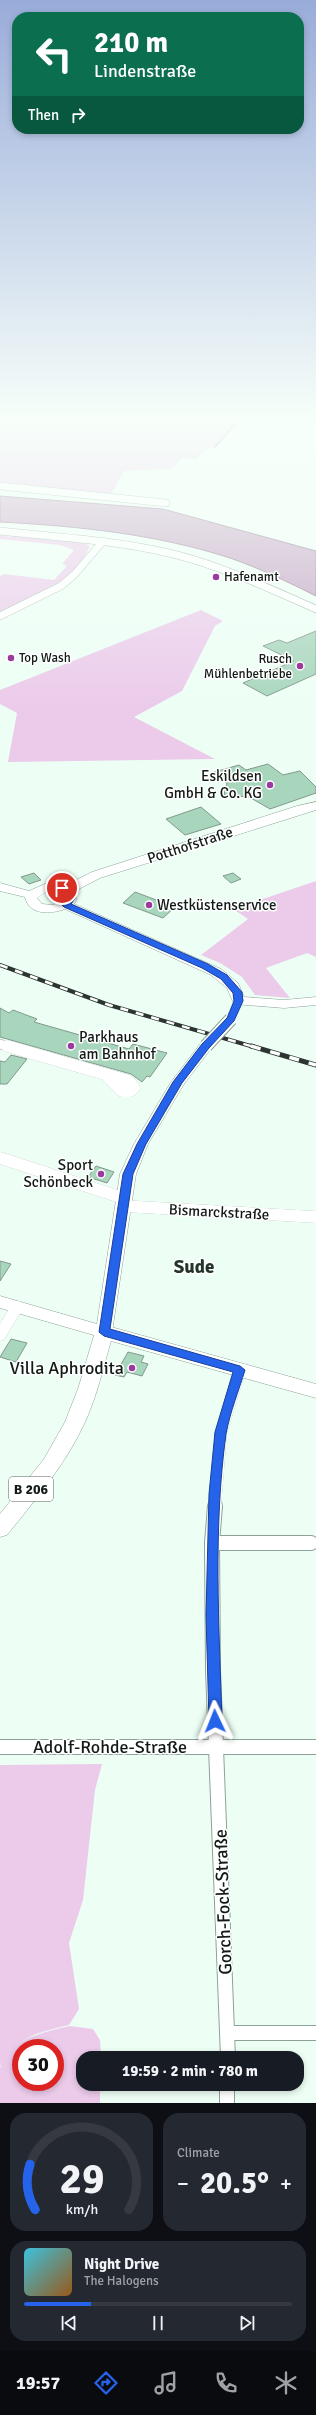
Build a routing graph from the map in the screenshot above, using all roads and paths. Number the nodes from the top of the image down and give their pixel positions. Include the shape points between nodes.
1 (0, 531) edge
2 (103, 542) junction
3 (316, 609) edge
4 (0, 616) edge
5 (316, 806) edge
6 (0, 887) edge
7 (66, 890) junction
8 (32, 895) junction
9 (66, 905) junction
10 (239, 1001) junction
11 (316, 1001) edge
12 (0, 1044) edge
13 (106, 1075) dead end
14 (0, 1158) edge
15 (122, 1202) junction
16 (316, 1217) edge
17 (0, 1302) edge
18 (17, 1307) junction
19 (104, 1332) junction
20 (0, 1335) edge
21 (240, 1370) junction
22 (316, 1391) edge
23 (0, 1529) edge
24 (311, 1543) dead end
25 (212, 1544) junction
26 (0, 1747) edge
27 (217, 1747) junction
28 (316, 1747) edge
29 (228, 2033) junction
30 (316, 2033) edge
31 (228, 2051) edge
32 (227, 2091) edge
33 (227, 2103) edge

1 - 2 street
2 - 3 street via 155,550 200,561
2 - 4 street via 61,586
5 - 7 street, Potthofstraße via 96,875
6 - 8 street
7 - 8 street via 47,887
7 - 9 street via 72,897
8 - 9 street via 34,905 44,909 56,909
9 - 10 street via 216,972 233,986
10 - 11 street via 284,1004
10 - 15 street, bridge via 231,1019 178,1082 141,1144 128,1174
12 - 13 street
14 - 15 street, Bismarckstraße
15 - 16 street, Bismarckstraße
15 - 19 street
17 - 18 street
18 - 19 street
18 - 20 street
19 - 21 main road
19 - 23 main road, B 206 via 88,1386 69,1434
21 - 22 main road
21 - 25 street, Gorch-Fock-Straße via 221,1432
24 - 25 street
25 - 27 street, Gorch-Fock-Straße
26 - 27 street, Adolf-Rohde-Straße
27 - 28 street, Adolf-Rohde-Straße
27 - 29 street, Gorch-Fock-Straße
29 - 30 street
29 - 31 street, Gorch-Fock-Straße
32 - 33 street

